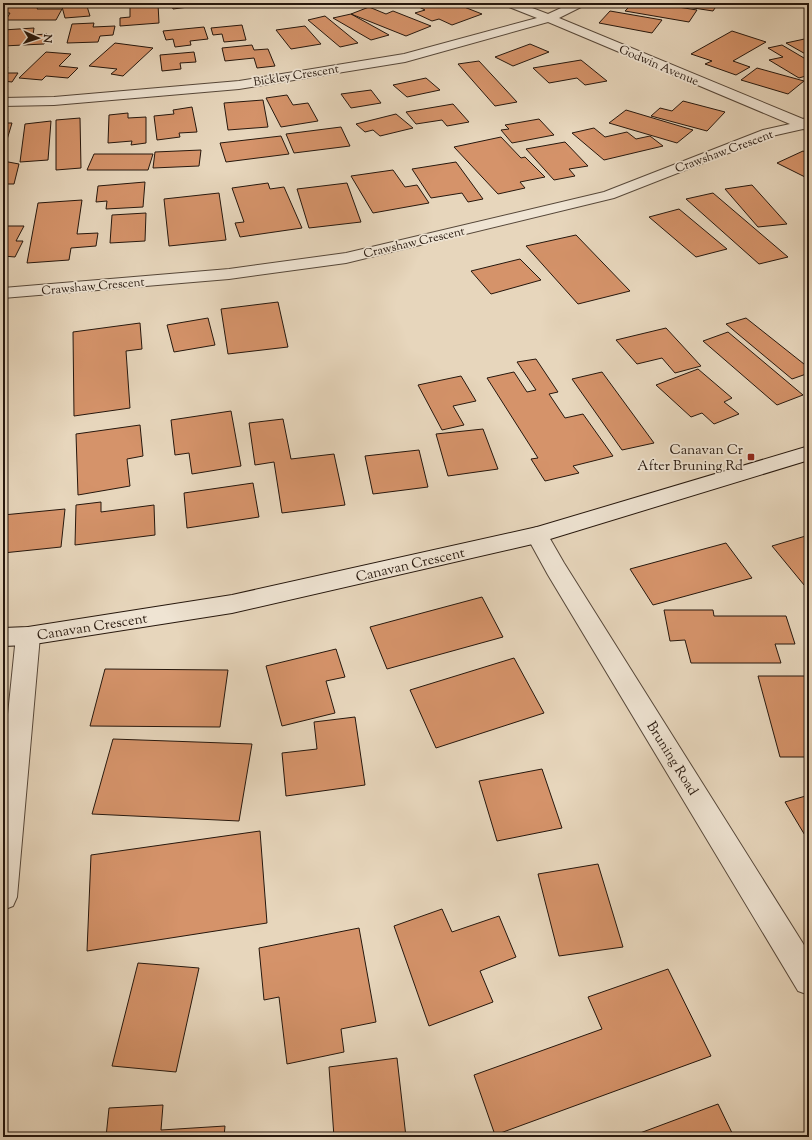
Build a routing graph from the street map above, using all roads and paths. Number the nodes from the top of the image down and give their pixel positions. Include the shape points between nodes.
1 (508, 3) edge
2 (581, 3) edge
3 (549, 18) junction
4 (3, 102) edge
5 (807, 124) edge
6 (3, 294) edge
7 (809, 453) edge
8 (537, 536) junction
9 (28, 636) junction
10 (3, 637) edge
11 (3, 897) edge
12 (809, 980) edge

1 - 3 street, Godwin Avenue
2 - 3 street, Bickley Crescent
3 - 4 street, Bickley Crescent via 405,58 239,84 54,101
3 - 5 street, Godwin Avenue
5 - 6 street, Crawshaw Crescent via 768,133 609,195 346,258 229,274
7 - 8 street, Canavan Crescent
8 - 9 street, Canavan Crescent via 232,604
8 - 12 street, Bruning Road
9 - 10 street, Canavan Crescent
9 - 11 street

